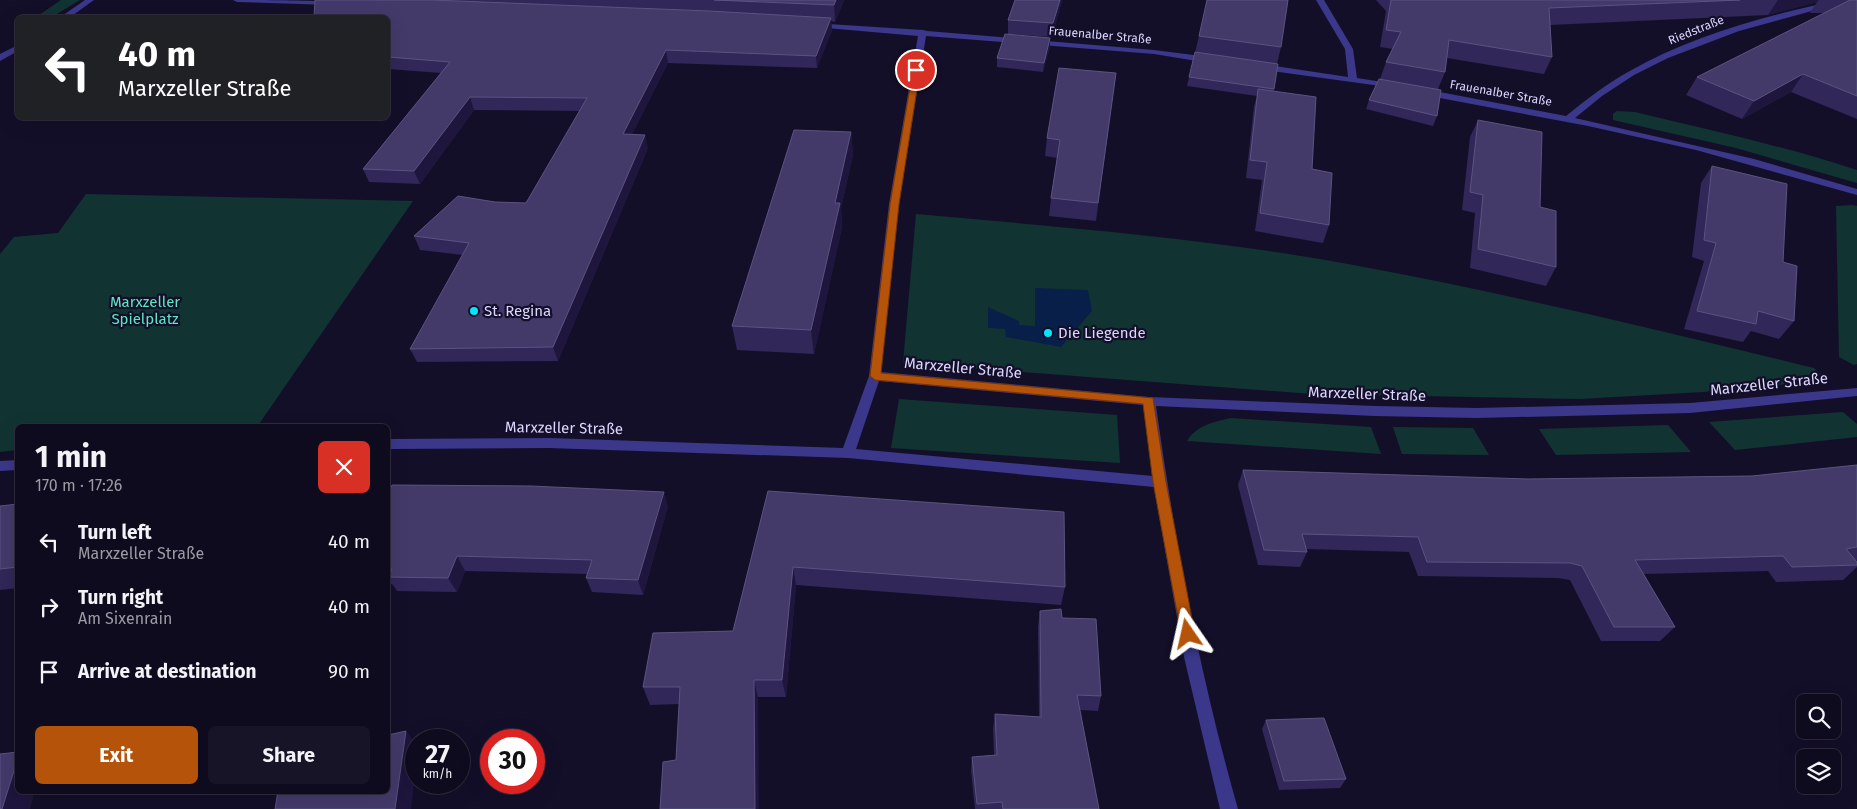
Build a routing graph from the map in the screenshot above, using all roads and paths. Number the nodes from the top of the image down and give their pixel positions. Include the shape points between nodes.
1 (90, 0) edge
2 (237, 0) edge
3 (1320, 0) edge
4 (1848, 0) edge
5 (344, 4) edge
6 (68, 15) edge
7 (801, 24) edge
8 (923, 32) junction
9 (15, 49) edge
10 (0, 58) edge
11 (1220, 61) edge
12 (1248, 65) edge
13 (1353, 79) junction
14 (1402, 88) edge
15 (1412, 90) edge
16 (1568, 118) junction
17 (1857, 192) edge
18 (875, 376) junction
19 (1857, 392) edge
20 (1148, 401) junction
21 (390, 444) edge
22 (848, 453) junction
23 (15, 465) edge
24 (0, 466) edge
25 (1160, 482) junction
26 (1229, 809) edge

1 - 6 street
2 - 5 street
3 - 13 street via 1349,49
4 - 16 street, Riedstraße via 1748,24 1692,44 1620,80
7 - 8 street, Frauenalber Straße
8 - 11 street, Frauenalber Straße via 1154,52
8 - 18 street via 894,204
9 - 10 street
12 - 13 street
13 - 14 street
15 - 16 street, Frauenalber Straße
16 - 17 street, Frauenalber Straße via 1763,163
18 - 20 street, Marxzeller Straße
18 - 22 street
19 - 20 street, Marxzeller Straße via 1690,408 1520,413 1375,411
20 - 25 street
21 - 22 street, Marxzeller Straße via 548,443
22 - 25 street, Marxzeller Straße
23 - 24 street
25 - 26 street via 1191,653

